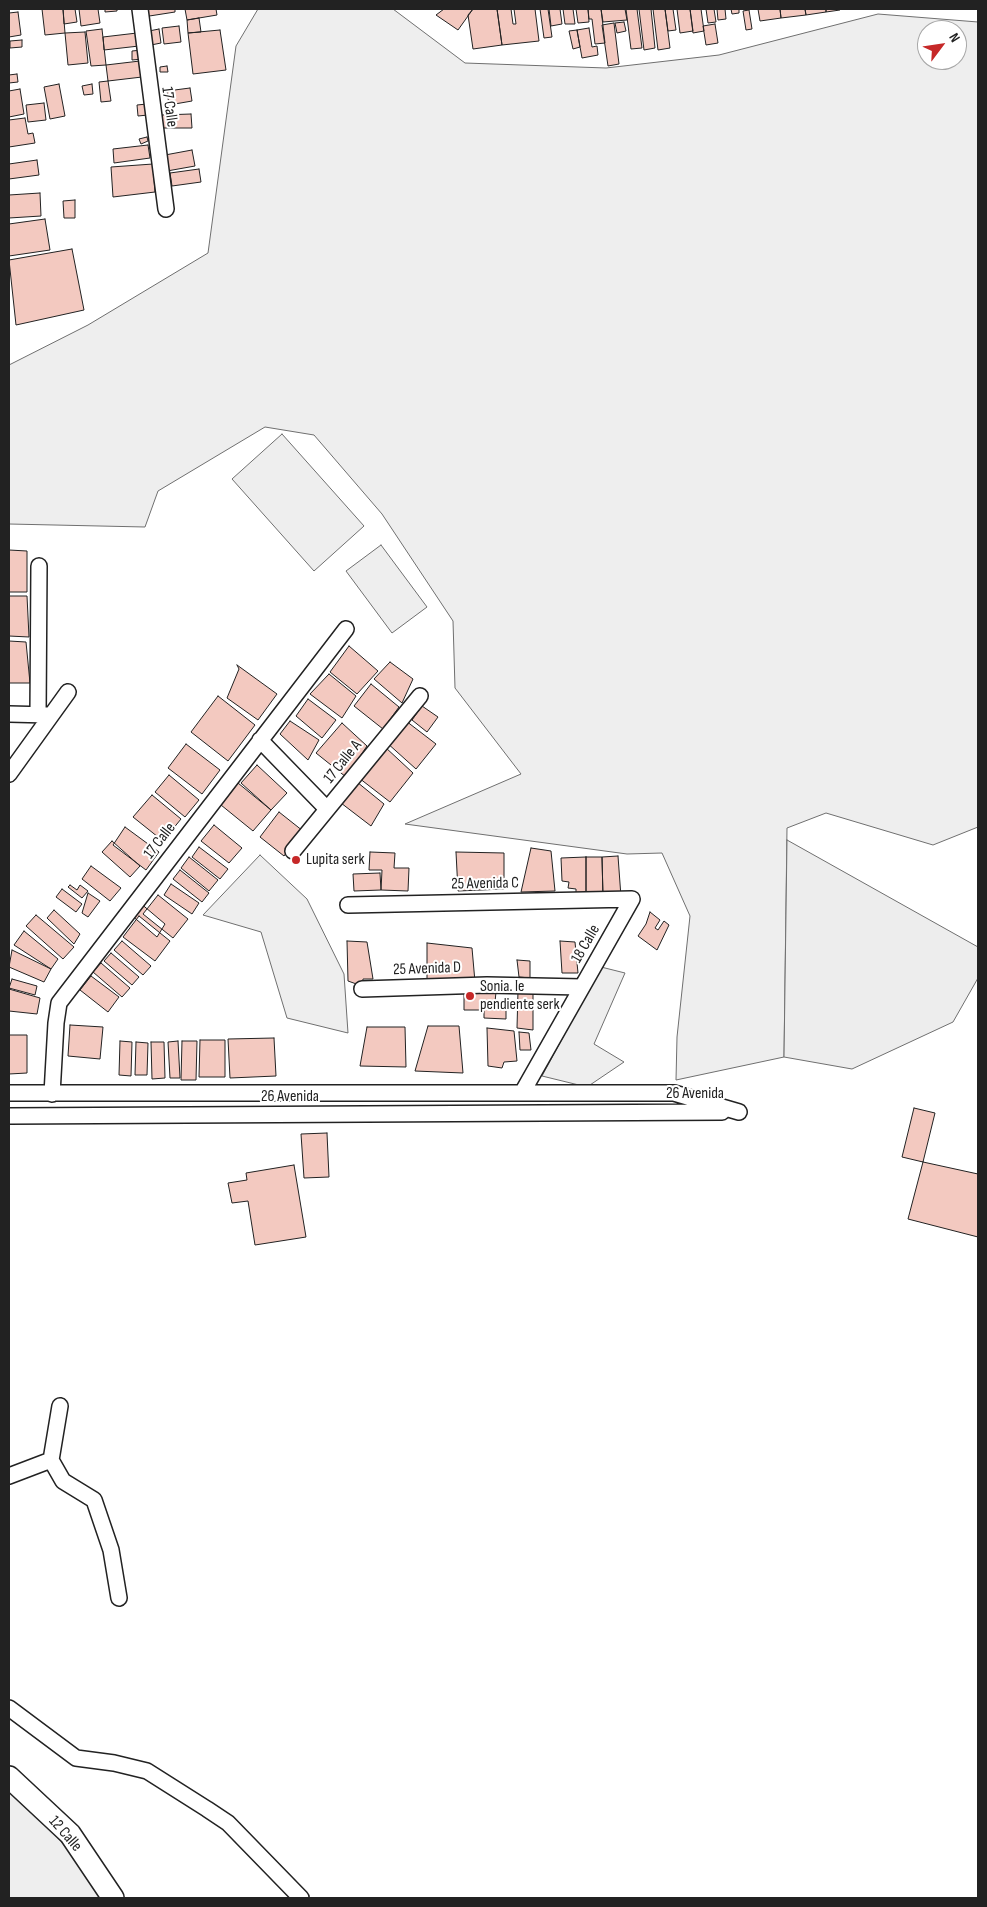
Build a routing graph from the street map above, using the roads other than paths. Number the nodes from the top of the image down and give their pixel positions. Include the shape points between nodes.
1 (140, 9) edge
2 (166, 209) dead end
3 (38, 566) dead end
4 (346, 629) dead end
5 (68, 692) dead end
6 (420, 696) dead end
7 (9, 714) edge
8 (46, 715) junction
9 (260, 740) junction
10 (9, 774) edge
11 (327, 809) junction
12 (293, 850) dead end
13 (623, 899) joint
14 (348, 905) dead end
15 (582, 987) junction
16 (362, 989) dead end
17 (9, 1093) edge
18 (522, 1093) junction
19 (52, 1094) junction
20 (9, 1116) edge
21 (60, 1406) dead end
22 (51, 1460) junction
23 (9, 1476) edge
24 (119, 1598) dead end
25 (9, 1708) edge
26 (9, 1777) edge
27 (113, 1898) edge
28 (301, 1898) edge

1 - 2 street, 17 Calle
3 - 8 street
4 - 9 street, 17 Calle
5 - 8 street
6 - 11 street, 17 Calle A
7 - 8 street
8 - 10 street
9 - 11 street
9 - 19 street, 17 Calle via 59,1003
11 - 12 street, 17 Calle A
13 - 14 street, 25 Avenida C
13 - 15 street, 18 Calle via 632,899
15 - 16 street, 25 Avenida D via 487,985
15 - 18 street, 18 Calle
17 - 19 street, 26 Avenida
18 - 19 street, 26 Avenida
18 - 20 street, 26 Avenida via 674,1093 739,1112
21 - 22 street
22 - 23 street
22 - 24 street via 64,1481 94,1500 111,1550
25 - 28 street via 76,1758 147,1771 207,1809 228,1823
26 - 27 street, 12 Calle via 70,1834

